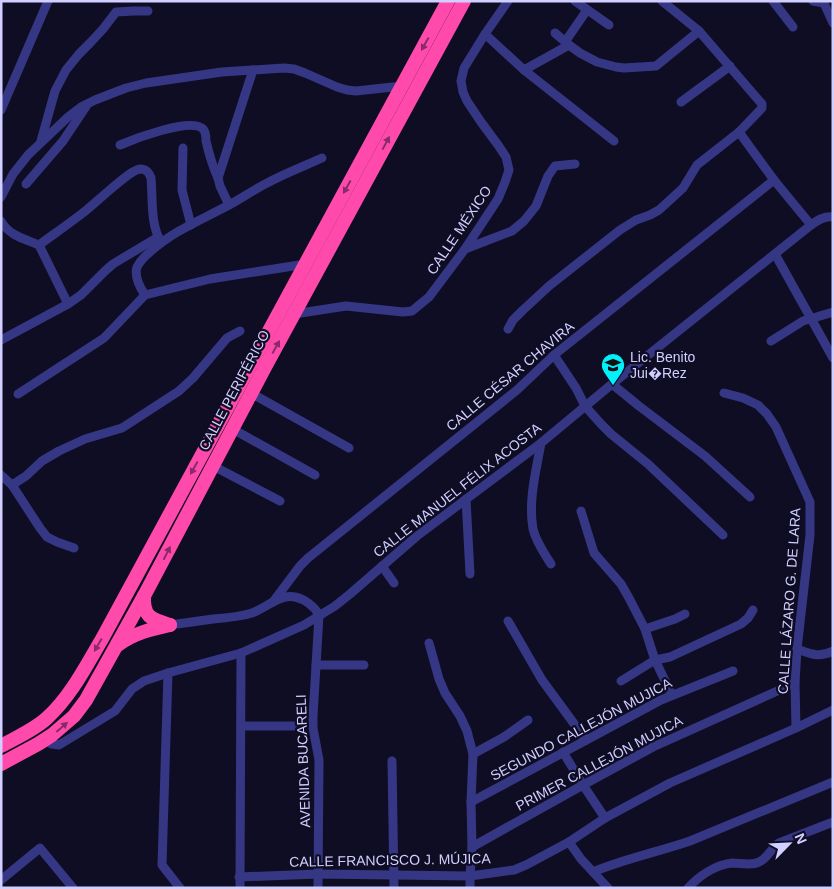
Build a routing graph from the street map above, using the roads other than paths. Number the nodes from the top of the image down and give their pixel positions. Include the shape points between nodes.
1 (48, 1) edge
2 (448, 1) edge
3 (464, 1) edge
4 (508, 1) edge
5 (575, 1) edge
6 (662, 1) edge
7 (773, 1) edge
8 (813, 1) edge
9 (823, 2) edge
10 (587, 10) junction
11 (148, 11) dead end
12 (833, 23) edge
13 (609, 25) dead end
14 (793, 26) dead end
15 (699, 31) junction
16 (555, 32) dead end
17 (485, 34) junction
18 (567, 44) junction
19 (730, 66) junction
20 (254, 70) junction
21 (524, 70) junction
22 (402, 86) junction
23 (681, 102) dead end
24 (88, 103) junction
25 (1, 110) edge
26 (739, 132) junction
27 (614, 141) dead end
28 (41, 142) junction
29 (120, 145) dead end
30 (183, 148) dead end
31 (322, 158) dead end
32 (575, 164) dead end
33 (218, 178) junction
34 (774, 180) junction
35 (26, 184) dead end
36 (1, 197) edge
37 (229, 205) junction
38 (833, 217) edge
39 (1, 221) edge
40 (190, 225) junction
41 (811, 225) junction
42 (160, 239) junction
43 (40, 245) junction
44 (465, 249) junction
45 (775, 254) junction
46 (306, 264) junction
47 (145, 295) junction
48 (68, 304) junction
49 (833, 312) edge
50 (294, 314) junction
51 (810, 319) junction
52 (508, 329) dead end
53 (240, 331) dead end
54 (1, 340) edge
55 (771, 342) dead end
56 (554, 355) junction
57 (833, 358) edge
58 (264, 369) junction
59 (612, 384) junction
60 (18, 394) dead end
61 (724, 394) dead end
62 (258, 397) junction
63 (585, 406) junction
64 (238, 432) junction
65 (540, 443) junction
66 (348, 448) dead end
67 (219, 469) junction
68 (315, 474) dead end
69 (1, 475) edge
70 (12, 486) junction
71 (750, 497) dead end
72 (466, 499) junction
73 (280, 501) dead end
74 (189, 509) junction
75 (581, 511) dead end
76 (723, 535) dead end
77 (74, 548) dead end
78 (551, 564) dead end
79 (382, 566) junction
80 (470, 574) dead end
81 (394, 583) dead end
82 (144, 596) junction
83 (273, 602) junction
84 (753, 610) dead end
85 (685, 614) dead end
86 (319, 615) junction
87 (508, 621) dead end
88 (170, 625) junction
89 (645, 629) junction
90 (429, 643) dead end
91 (116, 647) junction
92 (797, 649) junction
93 (833, 650) edge
94 (242, 653) junction
95 (655, 660) junction
96 (364, 664) dead end
97 (316, 665) junction
98 (733, 671) dead end
99 (168, 673) junction
100 (621, 681) dead end
101 (795, 683) junction
102 (672, 694) junction
103 (833, 710) edge
104 (528, 720) dead end
105 (241, 726) junction
106 (296, 726) dead end
107 (796, 728) junction
108 (586, 740) junction
109 (45, 741) junction
110 (1, 746) edge
111 (563, 752) junction
112 (473, 754) junction
113 (392, 760) dead end
114 (1, 764) edge
115 (833, 782) edge
116 (583, 785) junction
117 (471, 802) junction
118 (605, 818) junction
119 (833, 822) edge
120 (569, 842) junction
121 (472, 847) junction
122 (593, 872) junction
123 (318, 874) junction
124 (394, 876) junction
125 (470, 876) junction
126 (240, 877) junction
127 (1, 880) edge
128 (601, 884) edge
129 (694, 885) edge
130 (73, 888) edge
131 (180, 888) edge
132 (240, 888) edge
133 (318, 888) edge
134 (394, 888) edge
135 (470, 888) edge
136 (608, 888) edge

1 - 25 street
2 -> 22 highway, CALLE PERIFÉRICO
50 -> 3 highway, CALLE PERIFÉRICO
4 - 17 street, CALLE MÉXICO
5 - 10 street
6 - 15 street
7 - 14 street
8 - 9 street
9 - 12 street
10 - 13 street
10 - 18 street
11 - 28 street via 116,12 72,61 55,91
15 - 18 street via 656,66 616,67 596,62
15 - 19 street
16 - 18 street
17 - 21 street
17 - 44 street, CALLE MÉXICO via 464,68 461,82 480,122 506,157 508,170 498,199
18 - 21 street
19 - 23 street
19 - 26 street via 763,106
20 - 22 street via 294,69 347,90
20 - 24 street via 146,83
20 - 33 street
21 - 27 street
22 -> 46 highway, CALLE PERIFÉRICO
24 - 28 street
24 - 35 street via 63,141
26 - 34 street
26 - 52 street via 697,165 683,188 659,210 620,230 549,286
28 - 36 street via 13,174
29 - 33 street via 164,130 200,127 205,132 211,163
30 - 40 street via 182,190
31 - 37 street
32 - 44 street via 555,166 536,206 524,222 512,231
33 - 37 street
34 - 41 street
34 - 56 street, CALLE CÉSAR CHAVIRA
37 - 40 street
38 - 41 street, CALLE MANUEL FÉLIX ACOSTA via 821,218
39 - 43 street via 15,236
40 - 42 street
41 - 45 street, CALLE MANUEL FÉLIX ACOSTA
42 - 43 street via 153,217 151,178 141,169 134,171
42 - 47 street via 136,270
42 - 48 street via 113,264
43 - 48 street
44 - 50 street, CALLE MÉXICO via 430,298 412,311 346,306
45 - 51 street
45 - 59 street, CALLE MANUEL FÉLIX ACOSTA
46 - 47 street via 210,279
46 -> 110 highway, CALLE PERIFÉRICO via 102,639 68,695 46,719
47 - 60 street via 104,338
48 - 54 street
49 - 51 street
58 -> 50 highway, CALLE PERIFÉRICO
51 - 55 street
51 - 57 street
53 - 70 street via 227,338 179,391 122,428 86,439 42,462
56 - 63 street
56 - 83 street, CALLE CÉSAR CHAVIRA via 517,390 308,558
58 - 62 highway via 264,382
58 - 74 highway, CALLE PERIFÉRICO
59 - 63 street, CALLE MANUEL FÉLIX ACOSTA
59 - 71 street via 705,456
61 - 92 street, CALLE LÁZARO G. DE LARA via 743,398 768,414 810,502 810,535
62 - 64 highway
62 - 66 street
63 - 65 street, CALLE MANUEL FÉLIX ACOSTA
63 - 76 street via 611,434
64 - 67 highway
64 - 68 street
65 - 72 street, CALLE MANUEL FÉLIX ACOSTA
65 - 78 street via 531,501 533,530
67 - 73 street
67 - 74 highway via 201,502
69 - 70 street
70 - 77 street via 48,537
72 - 79 street, CALLE MANUEL FÉLIX ACOSTA
72 - 80 street
82 -> 74 highway, CALLE PERIFÉRICO
75 - 89 street via 594,553 621,584
79 - 81 street
79 - 86 street, CALLE MANUEL FÉLIX ACOSTA
82 - 88 highway via 144,608 149,616
82 - 91 highway, CALLE PERIFÉRICO
83 - 86 street via 296,597 316,609
83 - 88 street via 238,617
84 - 95 street via 741,624 670,657
85 - 89 street
86 - 94 street, CALLE MANUEL FÉLIX ACOSTA
86 - 97 street, AVENIDA BUCARELI
87 - 108 street via 542,680
88 - 91 highway via 132,636
89 - 95 street
90 - 112 street via 442,686 467,731
109 -> 91 highway, CALLE PERIFÉRICO via 82,707
92 - 93 street via 815,655
92 - 101 street, CALLE LÁZARO G. DE LARA
94 - 99 street, CALLE MANUEL FÉLIX ACOSTA
94 - 105 street
95 - 100 street
95 - 102 street
96 - 97 street
97 - 123 street, AVENIDA BUCARELI via 313,710 319,760
98 - 102 street, SEGUNDO CALLEJÓN MUJICA
99 - 109 street, CALLE MANUEL FÉLIX ACOSTA via 132,688 115,711 59,745
99 - 131 street via 162,865
101 - 107 street, CALLE LÁZARO G. DE LARA
101 - 116 street, PRIMER CALLEJÓN MUJICA via 653,747
102 - 108 street, SEGUNDO CALLEJÓN MUJICA
103 - 107 street, CALLE FRANCISCO J. MÚJICA
104 - 112 street
105 - 106 street
105 - 126 street
107 - 118 street, CALLE FRANCISCO J. MÚJICA via 670,783
108 - 111 street, SEGUNDO CALLEJÓN MUJICA
109 - 114 highway, CALLE PERIFÉRICO
111 - 116 street
111 - 117 street, SEGUNDO CALLEJÓN MUJICA
112 - 117 street
113 - 124 street
115 - 122 street via 690,841
116 - 118 street
116 - 121 street, PRIMER CALLEJÓN MUJICA
117 - 121 street
118 - 120 street, CALLE FRANCISCO J. MÚJICA
119 - 129 street via 779,843 757,863 730,863 711,870
120 - 122 street
120 - 125 street, CALLE FRANCISCO J. MÚJICA via 514,870
121 - 125 street
122 - 128 street
123 - 124 street, CALLE FRANCISCO J. MÚJICA
123 - 126 street, CALLE FRANCISCO J. MÚJICA
123 - 133 street, AVENIDA BUCARELI
124 - 125 street, CALLE FRANCISCO J. MÚJICA
124 - 134 street
125 - 135 street
126 - 132 street
127 - 130 street via 40,848
128 - 136 street

